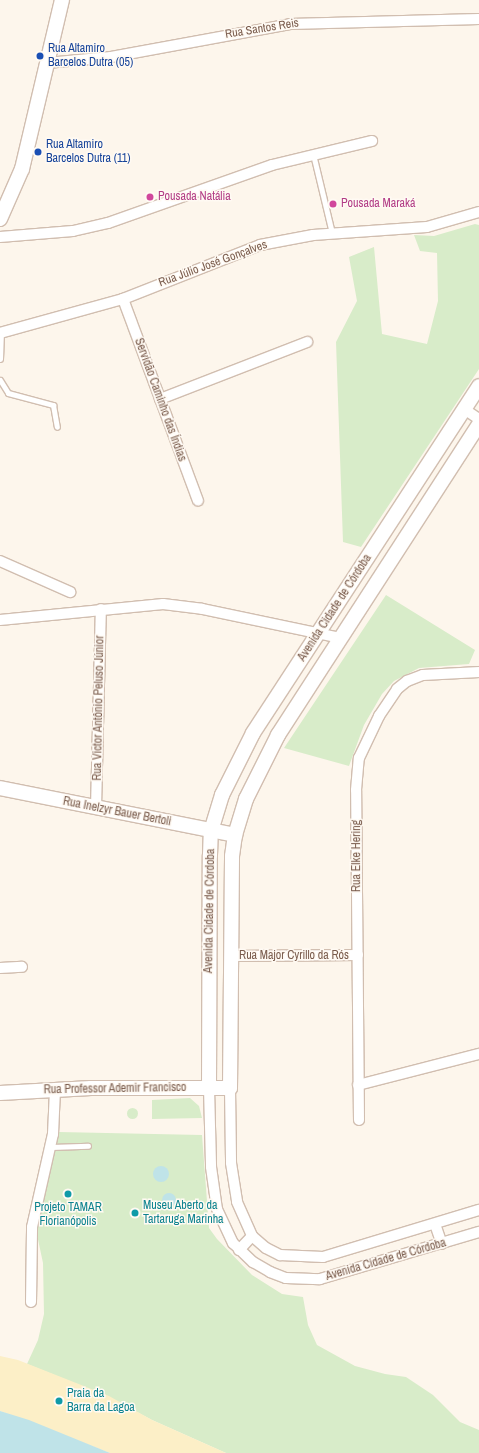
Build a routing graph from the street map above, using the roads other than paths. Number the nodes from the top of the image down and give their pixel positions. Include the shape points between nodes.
1 (62, 0) edge
2 (479, 19) edge
3 (47, 63) junction
4 (372, 141) dead end
5 (313, 154) junction
6 (479, 212) edge
7 (0, 219) edge
8 (332, 233) junction
9 (0, 237) edge
10 (123, 299) junction
11 (1, 333) edge
12 (307, 342) dead end
13 (0, 359) edge
14 (0, 380) edge
15 (479, 386) edge
16 (160, 398) junction
17 (464, 409) junction
18 (479, 419) edge
19 (479, 424) edge
20 (57, 427) dead end
21 (198, 501) dead end
22 (0, 561) edge
23 (70, 592) dead end
24 (101, 609) junction
25 (0, 620) edge
26 (319, 633) junction
27 (341, 638) junction
28 (479, 672) edge
29 (0, 788) edge
30 (96, 808) junction
31 (211, 830) junction
32 (235, 835) junction
33 (231, 956) junction
34 (358, 956) junction
35 (0, 968) edge
36 (22, 968) dead end
37 (479, 1054) edge
38 (358, 1086) junction
39 (209, 1088) junction
40 (230, 1088) junction
41 (55, 1090) junction
42 (0, 1093) edge
43 (359, 1120) dead end
44 (88, 1146) dead end
45 (51, 1147) junction
46 (479, 1210) edge
47 (435, 1224) junction
48 (479, 1232) edge
49 (252, 1236) junction
50 (442, 1244) junction
51 (239, 1250) junction
52 (31, 1302) dead end

1 - 3 street
2 - 3 street, Rua Santos Reis via 290,24 110,57
3 - 7 street via 22,169
4 - 5 street
5 - 8 lane
5 - 9 street via 264,168 108,223 73,231
6 - 8 street, Rua Júlio José Gonçalves via 427,227
8 - 10 street, Rua Júlio José Gonçalves via 260,245
10 - 11 street, Rua Júlio José Gonçalves
10 - 16 street, Servidão Caminho das Índias
11 - 13 lane
12 - 16 street
14 - 20 lane via 8,393 53,405
15 - 17 street, Avenida Cidade de Córdoba
16 - 21 street, Servidão Caminho das Índias
17 - 18 street
17 - 26 street, Avenida Cidade de Córdoba
19 - 27 street, Avenida Cidade de Córdoba
22 - 23 street
24 - 25 street
24 - 26 street via 144,605 183,606
24 - 30 street, Rua Victor Antônio Peluso Júnior
26 - 27 street
26 - 31 street, Avenida Cidade de Córdoba via 240,756 222,795
27 - 32 street, Avenida Cidade de Córdoba via 265,756 246,799
28 - 34 street, Rua Elke Hering via 423,675 407,681 388,702 365,742 359,758 356,790
29 - 30 street, Rua Inelzyr Bauer Bertoli
30 - 31 street, Rua Inelzyr Bauer Bertoli
31 - 32 street, Rua Inelzyr Bauer Bertoli
31 - 39 street, Avenida Cidade de Córdoba
32 - 33 street, Avenida Cidade de Córdoba
33 - 34 street, Rua Major Cyrillo da Rós
33 - 40 street, Avenida Cidade de Córdoba
34 - 38 street, Rua Elke Hering
35 - 36 street
37 - 38 street
38 - 43 street, Rua Elke Hering
39 - 40 street, Rua Professor Ademir Francisco
39 - 41 street, Rua Professor Ademir Francisco
39 - 51 street, Avenida Cidade de Córdoba via 213,1187 225,1230
40 - 49 street, Avenida Cidade de Córdoba via 233,1185 243,1220
41 - 42 street, Rua Professor Ademir Francisco
41 - 45 street
44 - 45 lane
45 - 52 street via 32,1227
46 - 47 street, Avenida Cidade de Córdoba
47 - 49 street, Avenida Cidade de Córdoba via 339,1253 309,1258 280,1255 266,1248
47 - 50 street
48 - 50 street, Avenida Cidade de Córdoba
49 - 51 street
50 - 51 street, Avenida Cidade de Córdoba via 336,1276 302,1280 270,1272

